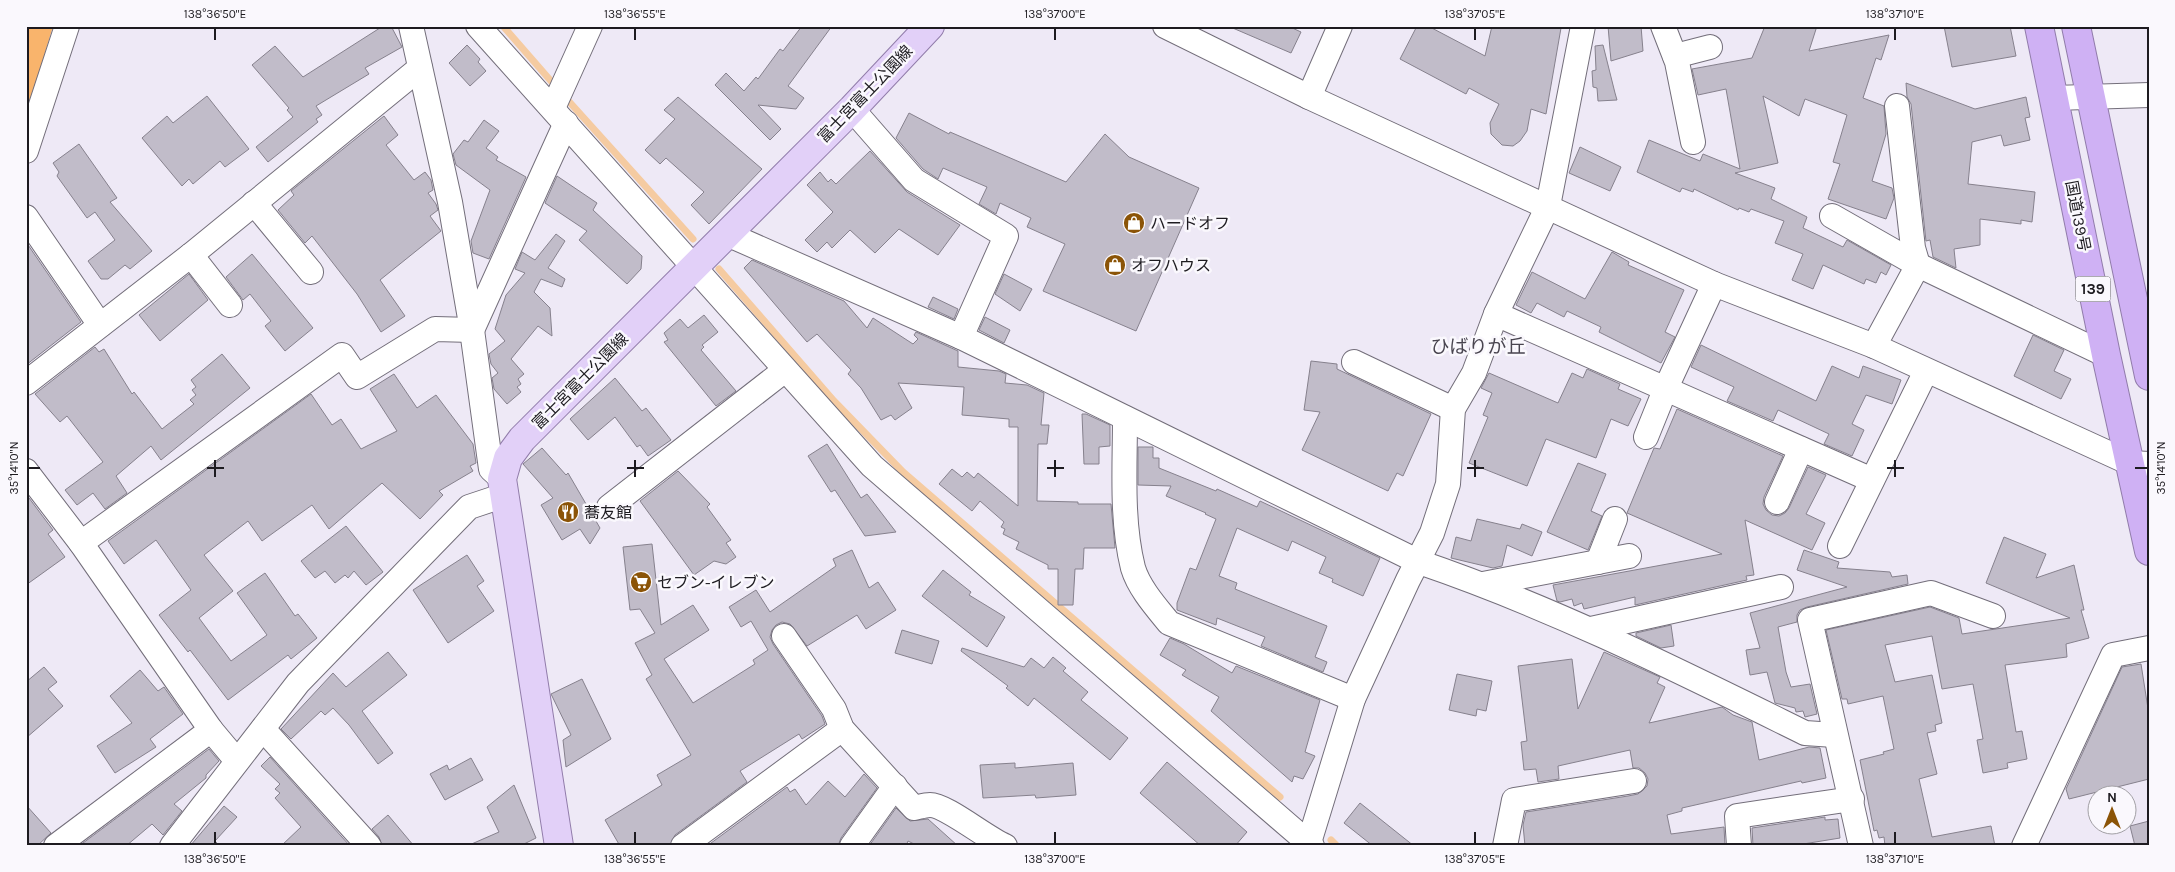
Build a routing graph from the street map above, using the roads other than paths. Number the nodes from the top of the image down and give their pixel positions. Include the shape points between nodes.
1 (67, 26) edge
2 (411, 26) edge
3 (478, 26) edge
4 (590, 26) edge
5 (930, 26) edge
6 (1165, 26) edge
7 (1340, 26) edge
8 (1583, 26) edge
9 (1663, 26) edge
10 (2039, 26) edge
11 (2076, 26) edge
12 (1710, 47) dead end
13 (1675, 56) junction
14 (420, 68) junction
15 (2091, 95) junction
16 (2149, 95) edge
17 (1308, 97) junction
18 (2054, 98) junction
19 (560, 104) junction
20 (1897, 106) dead end
21 (852, 109) junction
22 (1693, 142) dead end
23 (26, 151) edge
24 (254, 203) junction
25 (1548, 206) junction
26 (1832, 216) dead end
27 (26, 217) edge
28 (727, 234) junction
29 (191, 255) junction
30 (1918, 265) junction
31 (693, 268) junction
32 (311, 272) dead end
33 (1714, 284) junction
34 (230, 305) dead end
35 (1496, 314) junction
36 (100, 325) junction
37 (472, 330) junction
38 (961, 337) junction
39 (1874, 346) junction
40 (2106, 355) junction
41 (1354, 362) dead end
42 (785, 370) junction
43 (1926, 371) junction
44 (2149, 376) edge
45 (26, 383) edge
46 (1665, 390) junction
47 (1453, 410) junction
48 (1125, 418) junction
49 (1646, 438) dead end
50 (1801, 449) junction
51 (2139, 463) edge
52 (26, 471) edge
53 (1872, 480) junction
54 (503, 487) junction
55 (1777, 502) dead end
56 (609, 507) dead end
57 (1616, 519) dead end
58 (80, 543) junction
59 (1840, 546) dead end
60 (2149, 551) edge
61 (1629, 556) dead end
62 (1419, 562) junction
63 (1598, 562) junction
64 (1483, 584) junction
65 (1782, 588) dead end
66 (1994, 616) dead end
67 (1591, 629) junction
68 (784, 636) dead end
69 (2149, 648) edge
70 (1353, 699) junction
71 (263, 729) junction
72 (842, 729) junction
73 (212, 730) junction
74 (1834, 734) junction
75 (237, 761) junction
76 (1634, 781) dead end
77 (895, 786) junction
78 (1852, 799) junction
79 (996, 844) edge
80 (1310, 845) edge
81 (56, 846) edge
82 (172, 846) edge
83 (369, 846) edge
84 (559, 846) edge
85 (683, 846) edge
86 (852, 846) edge
87 (1505, 846) edge
88 (1739, 846) edge
89 (1861, 846) edge
90 (2024, 846) edge

1 - 23 street
2 - 14 street
3 - 19 street
4 - 19 street
5 - 21 main road, 富士宮富士公園線
6 - 17 street
7 - 17 street
8 - 25 street
9 - 13 street
10 - 18 highway, 国道139号 / 139
11 - 15 highway, 139
12 - 13 street
13 - 22 street
14 - 24 street
14 - 37 street via 450,202
15 - 16 street
15 - 18 street
15 - 44 highway, 139
17 - 25 street
18 - 40 highway, 国道139号 / 139
19 - 31 street
19 - 37 street
20 - 30 street via 1913,248
21 - 28 main road, 富士宮富士公園線
21 - 38 street via 914,180 1006,236
24 - 29 street
24 - 32 street
25 - 33 street
25 - 35 street
26 - 30 street
27 - 36 street
28 - 31 main road, 富士宮富士公園線
28 - 38 street
29 - 34 street
29 - 36 street
30 - 39 street
30 - 40 street
31 - 42 street
31 - 54 main road, 富士宮富士公園線 via 522,439 508,458
33 - 39 street
33 - 46 street
35 - 46 street
35 - 47 street via 1474,373
36 - 45 street
37 - 54 street via 491,469
37 - 58 street via 435,329 357,377 342,355
38 - 48 street
39 - 43 street
40 - 51 highway, 国道139号 / 139
41 - 47 street
42 - 56 street
42 - 80 street via 872,466
43 - 51 street
43 - 53 street
46 - 49 street
46 - 50 street
47 - 62 street via 1448,484
48 - 62 street
48 - 70 street via 1124,506 1134,569 1151,601 1168,623
50 - 53 street
50 - 55 street
51 - 60 highway, 国道139号 / 139
52 - 58 street
53 - 59 street
54 - 71 street via 468,508 298,683
54 - 84 main road, 富士宮富士公園線
57 - 63 street
58 - 73 street
61 - 63 street
62 - 64 street
62 - 70 street
63 - 64 street
64 - 67 street
65 - 67 street
66 - 74 street via 1930,593 1810,620
67 - 74 street via 1805,733
68 - 72 street via 834,710
69 - 90 street via 2113,654
70 - 80 street
71 - 75 street
71 - 83 street
72 - 77 street
72 - 85 street
73 - 75 street
73 - 81 street
74 - 78 street
75 - 82 street
76 - 87 street via 1514,800
77 - 79 street via 914,808 931,804
77 - 86 street
78 - 88 street via 1737,816
78 - 89 street

